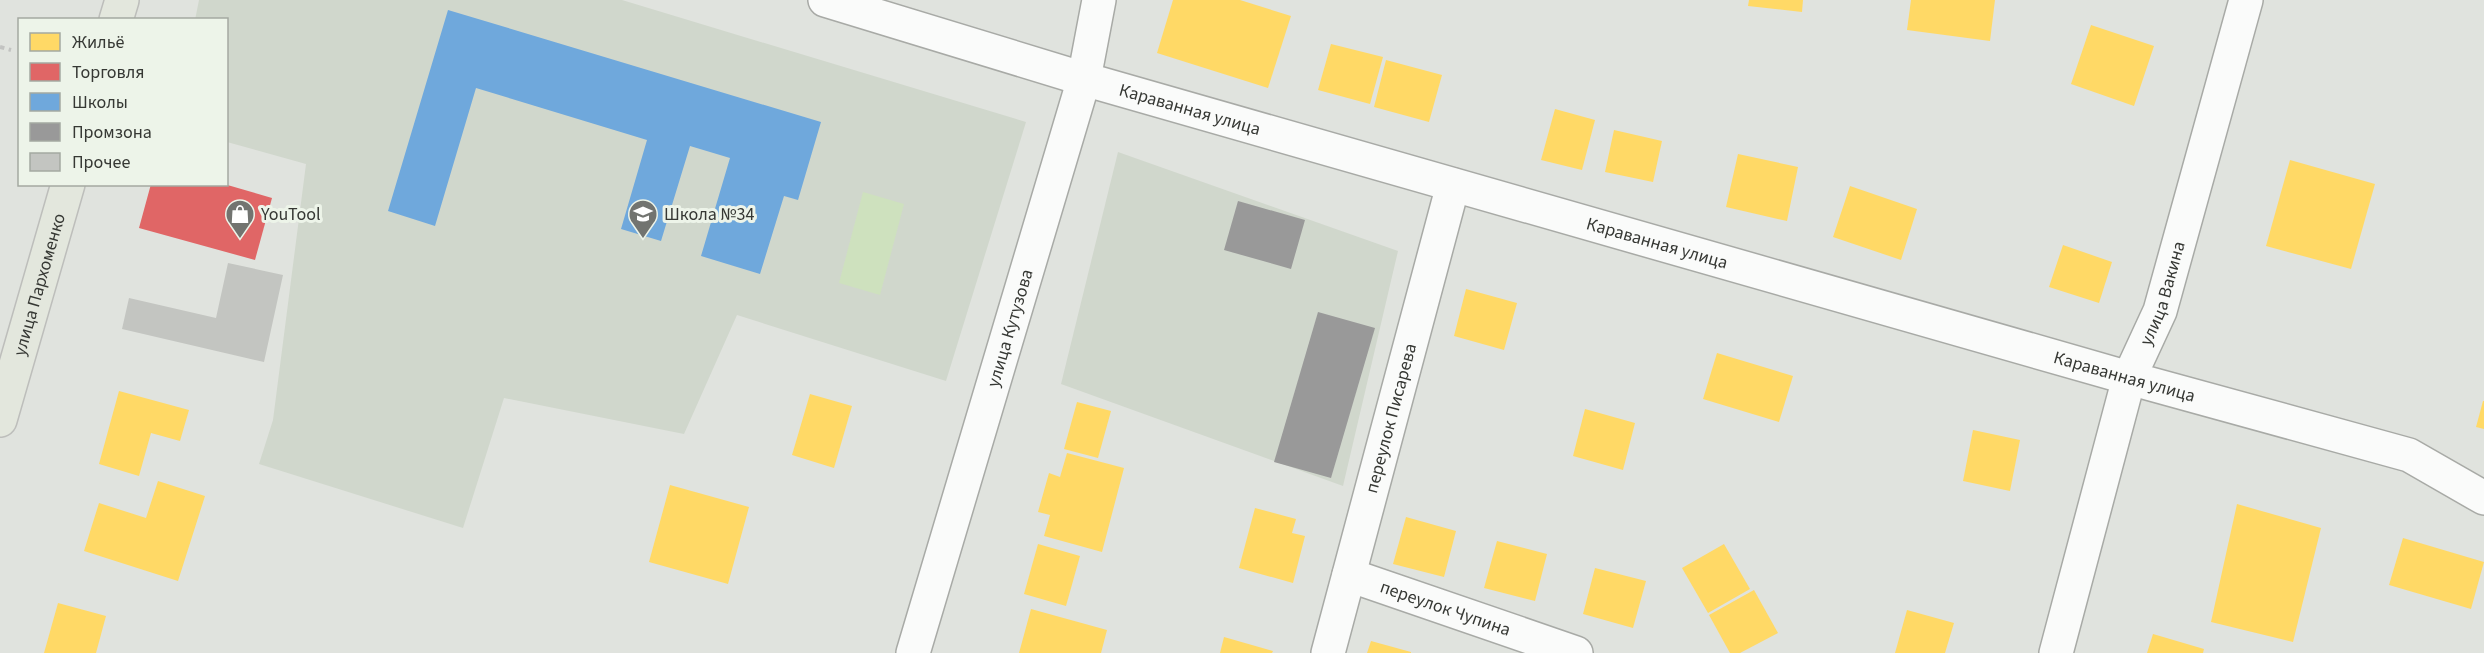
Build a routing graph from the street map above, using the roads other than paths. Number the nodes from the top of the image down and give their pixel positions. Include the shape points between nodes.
1 (122, 0) edge
2 (825, 0) edge
3 (1099, 0) edge
4 (2246, 0) edge
5 (117, 18) edge
6 (1084, 79) junction
7 (1453, 185) junction
8 (67, 186) edge
9 (2129, 378) junction
10 (0, 420) edge
11 (2484, 498) edge
12 (1349, 575) junction
13 (913, 653) edge
14 (1328, 653) edge
15 (1576, 653) edge
16 (2056, 653) edge

1 - 5 main road
2 - 6 street, Караванная улица
3 - 6 street, улица Кутузова
4 - 9 street, улица Вакина via 2160,311
6 - 7 street, Караванная улица
6 - 13 street, улица Кутузова
7 - 9 street, Караванная улица
7 - 12 street, переулок Писарева
8 - 10 main road, улица Пархоменко
9 - 11 street, Караванная улица via 2409,455
9 - 16 street, улица Вакина
12 - 14 street, переулок Писарева
12 - 15 street, переулок Чупина

